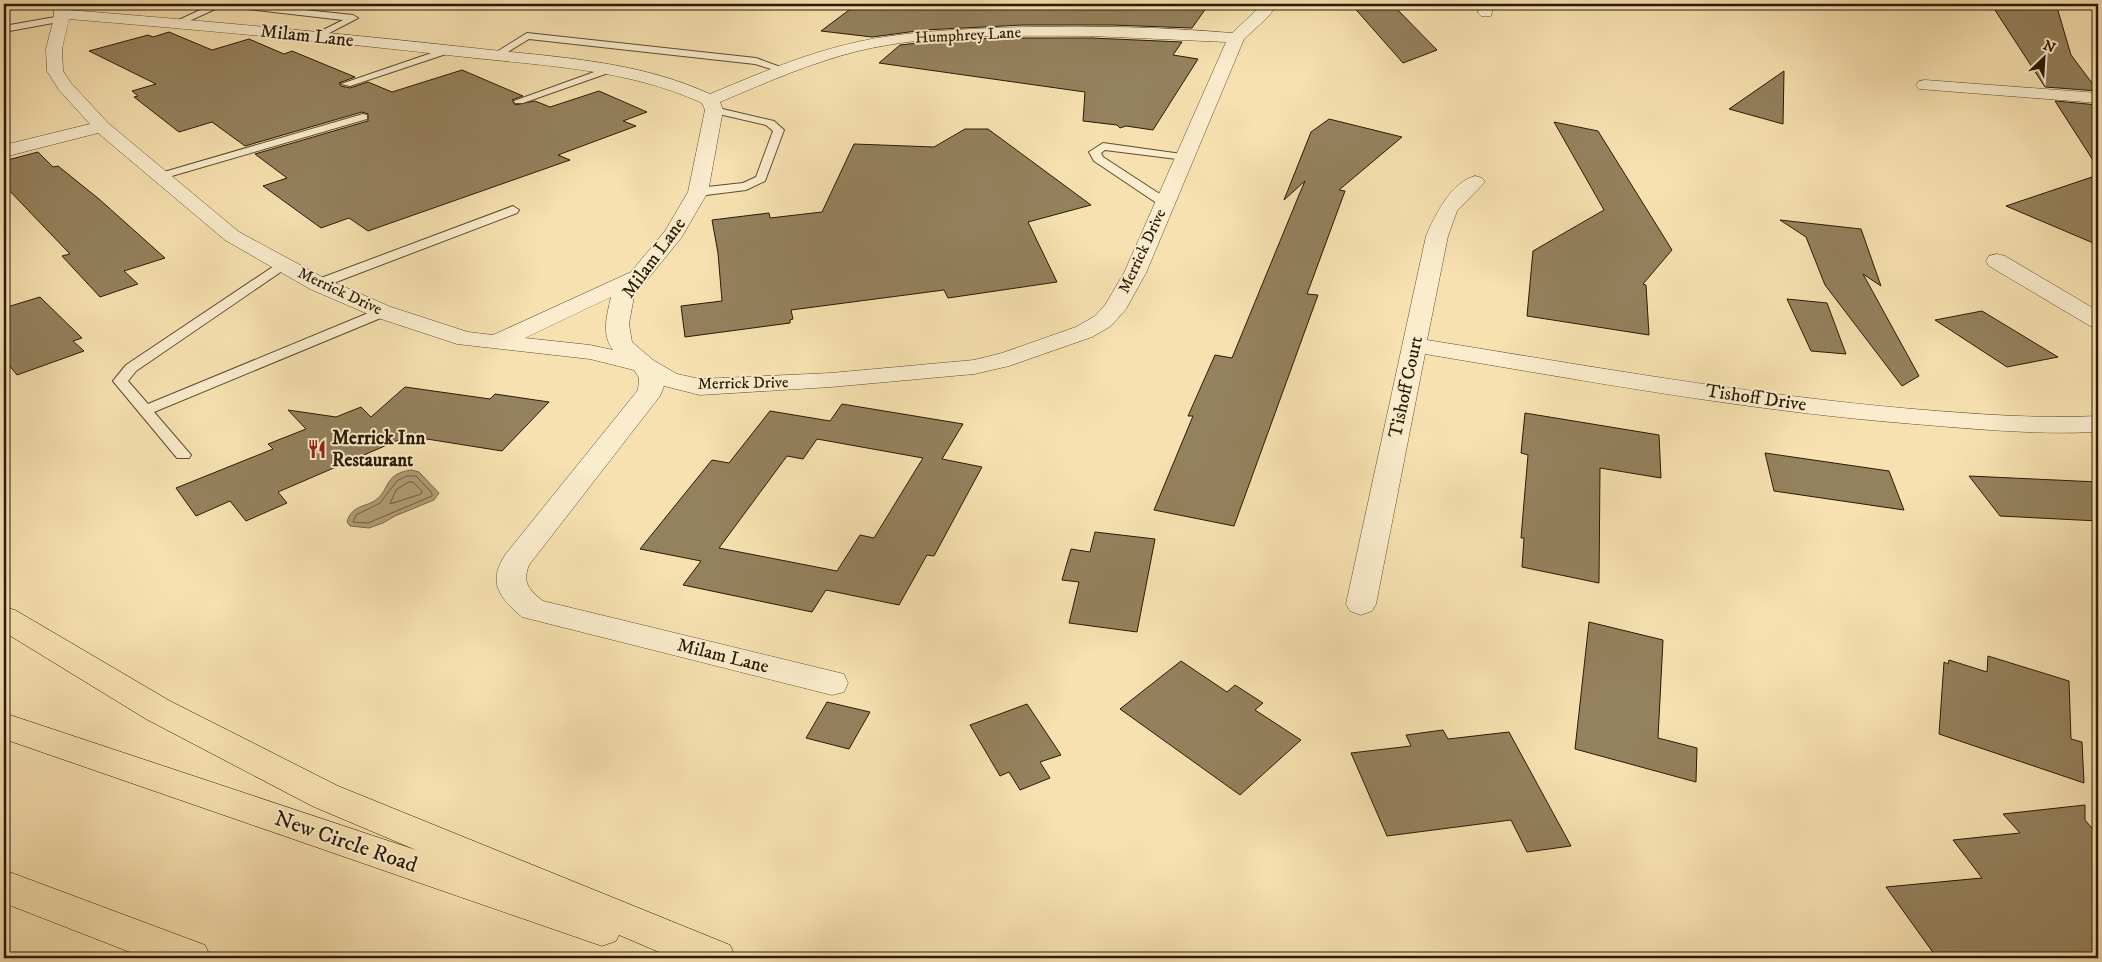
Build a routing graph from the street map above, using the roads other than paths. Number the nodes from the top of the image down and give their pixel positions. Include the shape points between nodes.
1 (222, 4) edge
2 (1270, 4) edge
3 (61, 12) edge
4 (175, 24) junction
5 (4, 29) edge
6 (316, 37) junction
7 (1236, 38) junction
8 (449, 50) junction
9 (495, 56) junction
10 (781, 69) junction
11 (608, 70) junction
12 (346, 84) dead end
13 (1925, 86) dead end
14 (2098, 98) edge
15 (519, 101) dead end
16 (712, 105) junction
17 (363, 117) dead end
18 (102, 127) junction
19 (4, 151) edge
20 (1184, 157) junction
21 (161, 176) junction
22 (1475, 182) dead end
23 (698, 192) junction
24 (1165, 203) junction
25 (512, 210) dead end
26 (1997, 261) dead end
27 (283, 264) junction
28 (636, 277) junction
29 (318, 284) junction
30 (383, 312) junction
31 (2098, 321) edge
32 (495, 343) junction
33 (1415, 345) junction
34 (644, 365) junction
35 (145, 411) junction
36 (2098, 424) edge
37 (184, 455) dead end
38 (1361, 604) dead end
39 (4, 618) edge
40 (832, 683) dead end
41 (4, 726) edge
42 (4, 886) edge
43 (191, 958) edge
44 (688, 958) edge
45 (716, 958) edge

1 - 4 lane
1 - 6 lane via 353,18
2 - 7 street, Merrick Drive via 1265,13 1247,25
3 - 4 street, Milam Lane
3 - 5 lane
3 - 18 street, Merrick Drive via 54,49 55,71
4 - 6 street, Milam Lane
6 - 8 street, Milam Lane
7 - 10 street, Humphrey Lane via 1119,30 974,33 877,42
7 - 20 street, Merrick Drive
8 - 9 street, Milam Lane
8 - 12 lane
9 - 10 lane via 527,36 756,61
9 - 11 street, Milam Lane
10 - 16 street, Humphrey Lane
11 - 15 lane
11 - 16 street, Milam Lane via 688,88
13 - 14 street
16 - 23 street, Milam Lane
16 - 23 lane via 770,123 778,130 762,180 746,186
17 - 21 lane
18 - 19 street
18 - 21 street, Merrick Drive
20 - 24 street, Merrick Drive
20 - 24 lane via 1103,146 1095,152 1098,159
21 - 27 street, Merrick Drive via 232,236
22 - 33 street, Tishoff Court via 1448,209 1437,236
23 - 28 street, Milam Lane via 674,234
24 - 34 street, Merrick Drive via 1135,273 1114,310 1103,321 1061,342 1009,359 974,367 831,380 700,386 668,380
25 - 29 lane
26 - 31 street
27 - 29 street, Merrick Drive
27 - 35 lane via 131,368 120,381
28 - 32 street
28 - 34 street, Milam Lane via 622,295 617,324 621,345
29 - 30 street, Merrick Drive
30 - 32 street, Merrick Drive via 466,339
30 - 35 lane
32 - 34 street, Merrick Drive via 590,352
33 - 36 street, Tishoff Drive via 1882,415 2027,424
33 - 38 street, Tishoff Court
34 - 40 street, Milam Lane via 651,378 651,391 515,562 508,575 512,587 519,598 533,609
35 - 37 lane
39 - 45 highway via 158,710 325,796
41 - 44 highway, New Circle Road
42 - 43 highway

